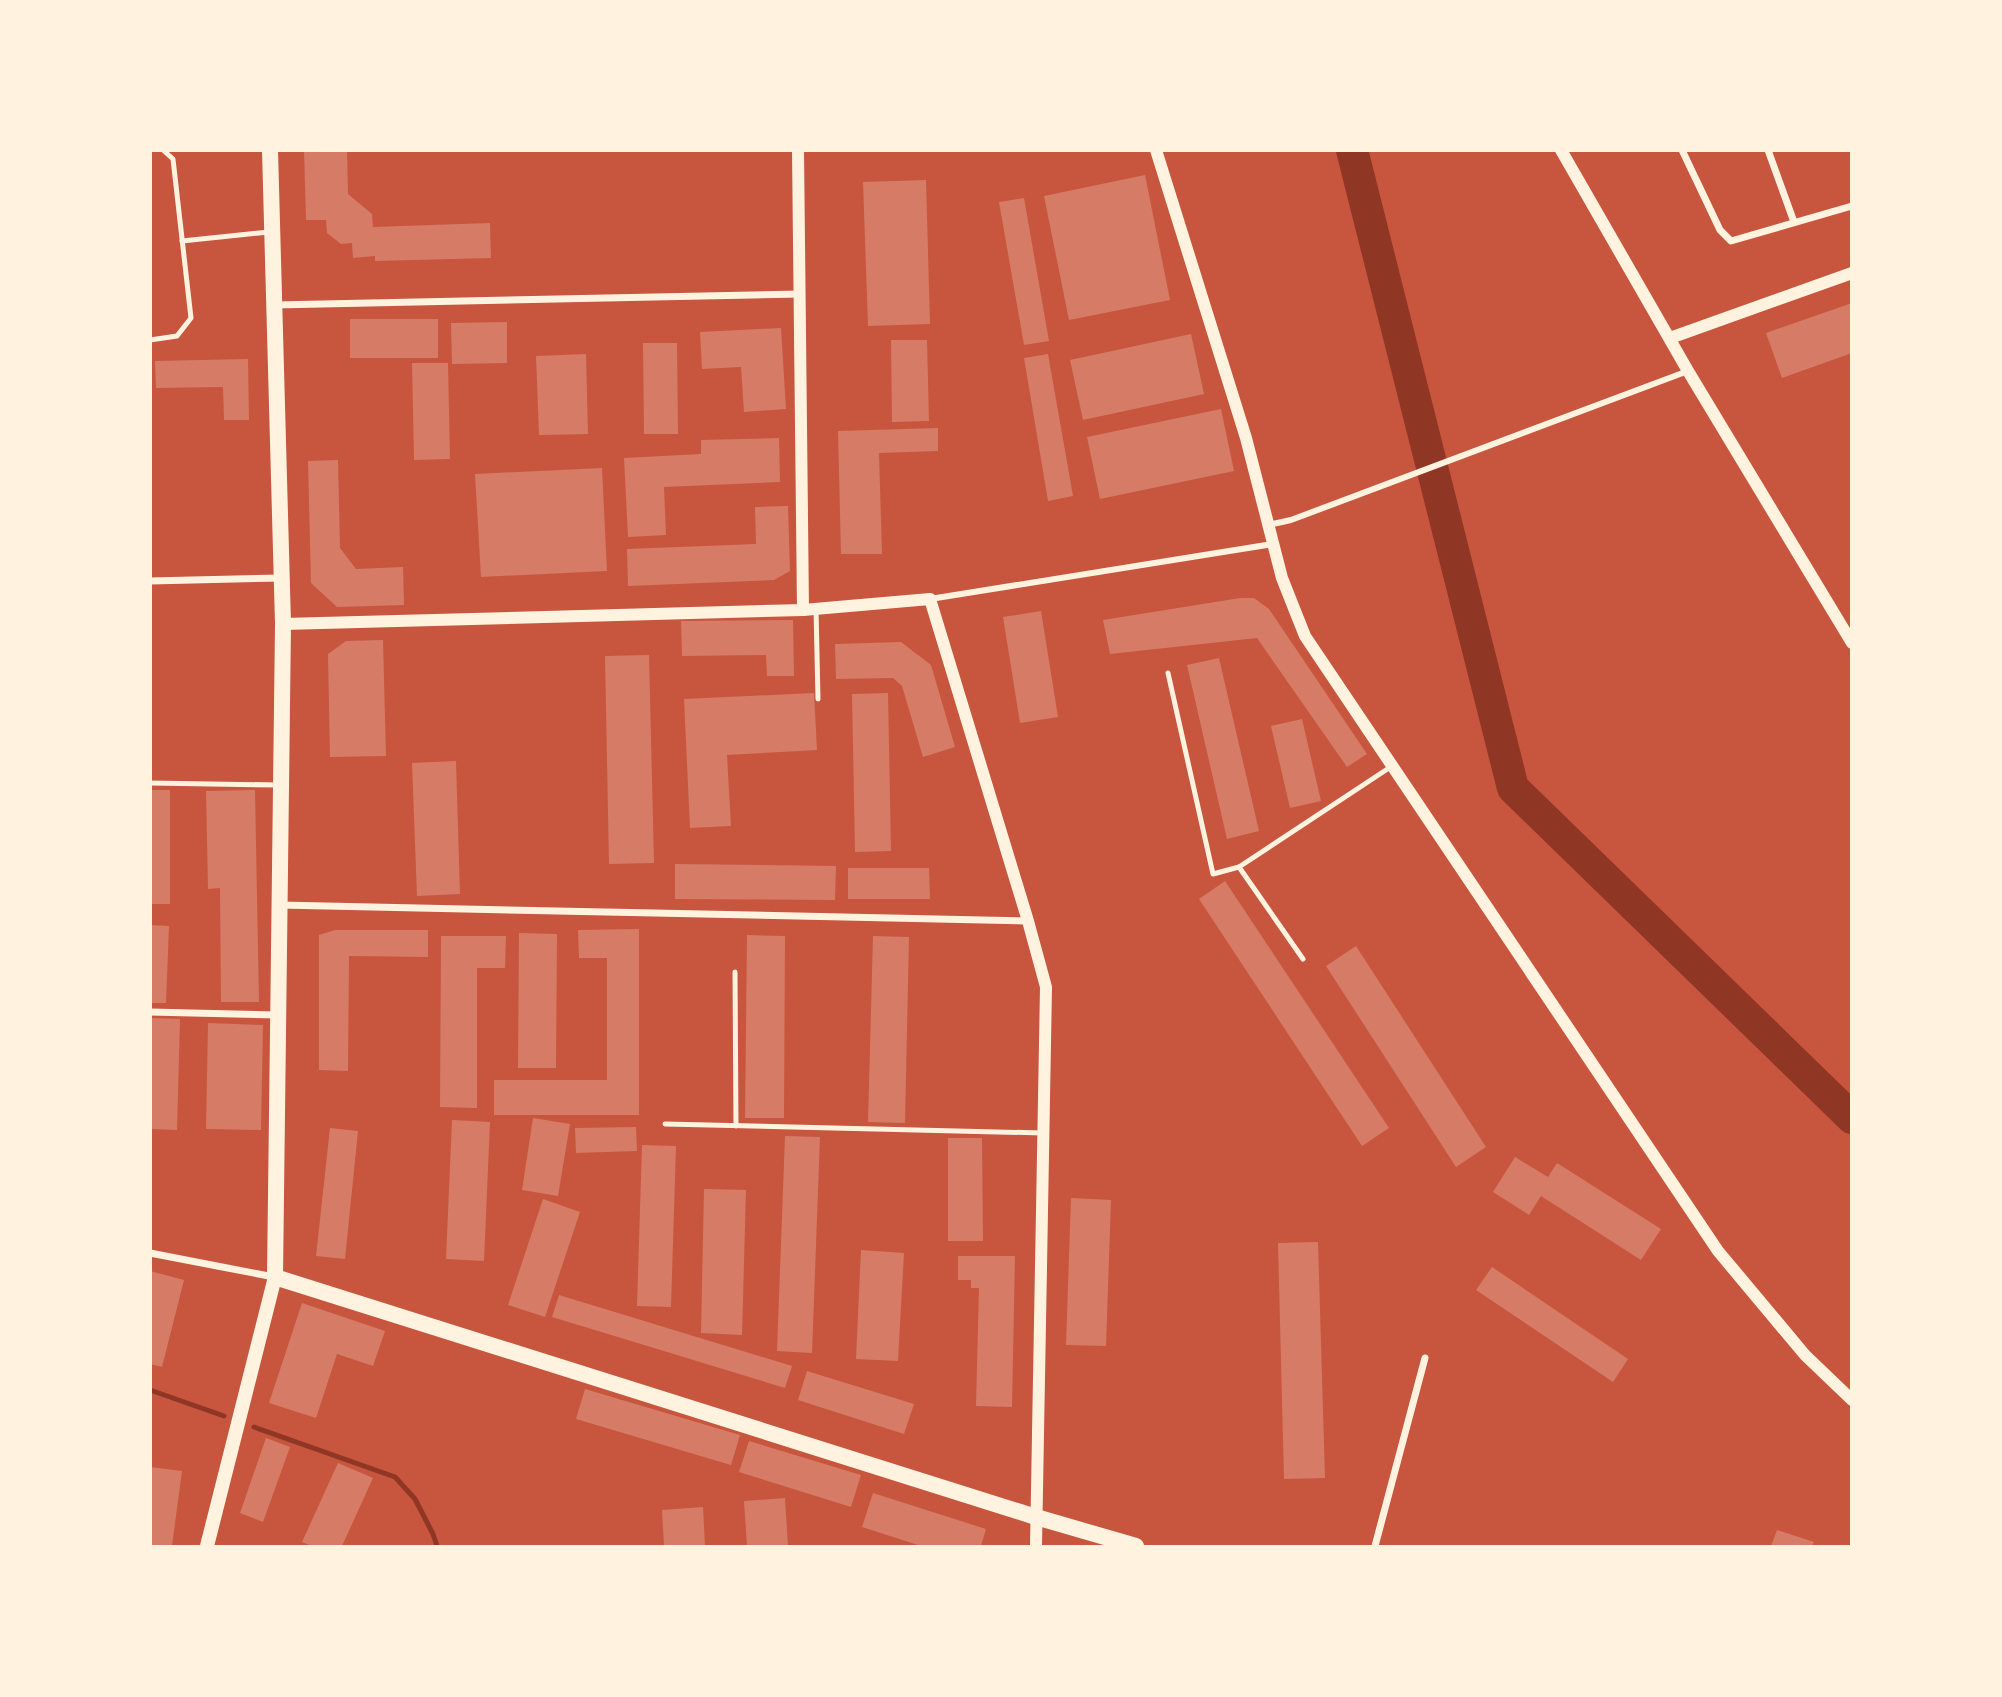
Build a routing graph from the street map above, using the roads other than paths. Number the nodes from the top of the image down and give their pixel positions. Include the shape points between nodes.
1 (163, 150) edge
2 (270, 150) edge
3 (798, 150) edge
4 (1156, 150) edge
5 (1561, 150) edge
6 (1682, 150) edge
7 (1768, 150) edge
8 (1852, 206) edge
9 (1794, 222) junction
10 (272, 232) junction
11 (182, 241) junction
12 (1852, 273) edge
13 (800, 294) junction
14 (275, 305) junction
15 (1670, 338) junction
16 (150, 340) edge
17 (1688, 371) junction
18 (1268, 525) junction
19 (1273, 544) junction
20 (282, 578) junction
21 (150, 581) edge
22 (930, 599) junction
23 (810, 609) junction
24 (283, 624) junction
25 (1852, 643) edge
26 (1168, 673) dead end
27 (818, 699) dead end
28 (1392, 765) junction
29 (150, 783) edge
30 (281, 785) junction
31 (1239, 867) junction
32 (280, 905) junction
33 (1028, 921) junction
34 (1303, 959) dead end
35 (735, 972) dead end
36 (150, 1012) edge
37 (279, 1015) junction
38 (665, 1125) dead end
39 (736, 1126) junction
40 (1043, 1133) junction
41 (150, 1254) edge
42 (275, 1277) junction
43 (1425, 1358) dead end
44 (1852, 1400) edge
45 (1036, 1517) junction
46 (207, 1546) edge
47 (1036, 1546) edge
48 (1136, 1546) edge
49 (1375, 1546) edge

1 - 11 lane via 173,159
2 - 10 main road
3 - 13 street
4 - 18 street via 1246,438
5 - 15 street
6 - 9 street via 1720,230 1731,241
7 - 9 street
8 - 9 street
10 - 11 lane
10 - 14 main road
11 - 16 lane via 191,318 177,336
12 - 15 street
13 - 14 street
13 - 23 street
14 - 20 main road
15 - 17 street
17 - 18 street via 1292,520
17 - 25 street
18 - 19 street
19 - 22 street
19 - 28 street via 1305,636
20 - 21 street
20 - 24 main road
22 - 23 street
22 - 33 street
23 - 24 street
23 - 27 lane
24 - 30 main road
26 - 31 lane via 1213,874
28 - 31 lane
28 - 44 street via 1718,1251 1805,1355
29 - 30 lane
30 - 32 main road
31 - 34 lane
32 - 33 street
32 - 37 main road
33 - 40 street via 1046,987
35 - 39 lane
36 - 37 street
37 - 42 main road
38 - 39 lane
39 - 40 lane
40 - 45 street
41 - 42 street
42 - 45 main road
42 - 46 main road
43 - 49 street
45 - 47 street
45 - 48 main road

